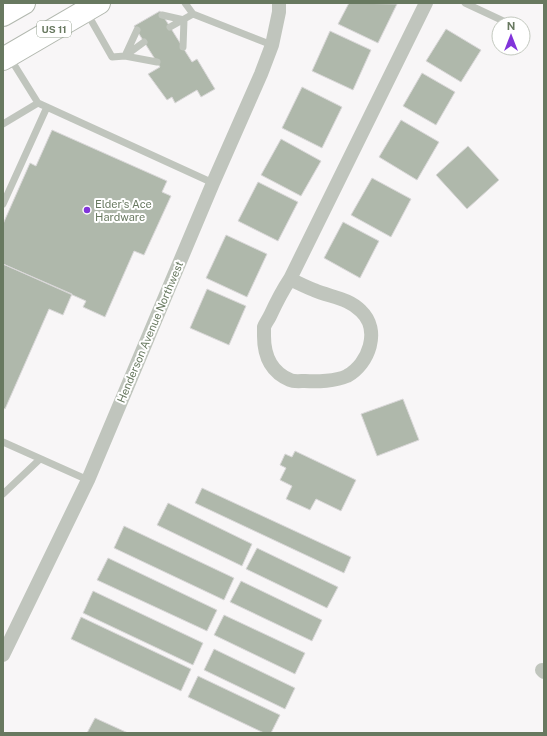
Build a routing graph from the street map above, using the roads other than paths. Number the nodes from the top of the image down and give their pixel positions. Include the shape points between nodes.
1 (185, 3) edge
2 (279, 3) edge
3 (426, 3) edge
4 (465, 3) edge
5 (92, 7) edge
6 (193, 14) junction
7 (162, 15) dead end
8 (493, 16) edge
9 (184, 20) junction
10 (170, 28) dead end
11 (137, 30) dead end
12 (144, 42) dead end
13 (272, 45) junction
14 (183, 47) dead end
15 (125, 56) junction
16 (6, 57) edge
17 (157, 62) dead end
18 (38, 103) junction
19 (47, 107) junction
20 (3, 124) edge
21 (213, 183) junction
22 (3, 204) edge
23 (290, 279) junction
24 (3, 442) edge
25 (40, 459) junction
26 (88, 480) junction
27 (3, 494) edge
28 (3, 655) edge

1 - 6 lane
2 - 13 street, Henderson Avenue Northwest
3 - 23 street
4 - 8 lane
5 - 15 lane via 112,57
5 - 16 main road, US 11
6 - 9 lane
6 - 13 lane
7 - 9 lane
9 - 10 lane
9 - 14 lane
11 - 15 lane
12 - 15 lane
13 - 21 street, Henderson Avenue Northwest
15 - 17 lane
16 - 18 lane
18 - 19 lane
18 - 20 lane
19 - 21 lane
19 - 22 lane
21 - 26 street, Henderson Avenue Northwest
23 - 23 street via 264,327 264,347 268,360 282,376 292,381 328,381 347,376 360,365 369,351 371,330 368,321 362,311 350,304
24 - 25 lane
25 - 26 lane
25 - 27 lane
26 - 28 street, Henderson Avenue Northwest

